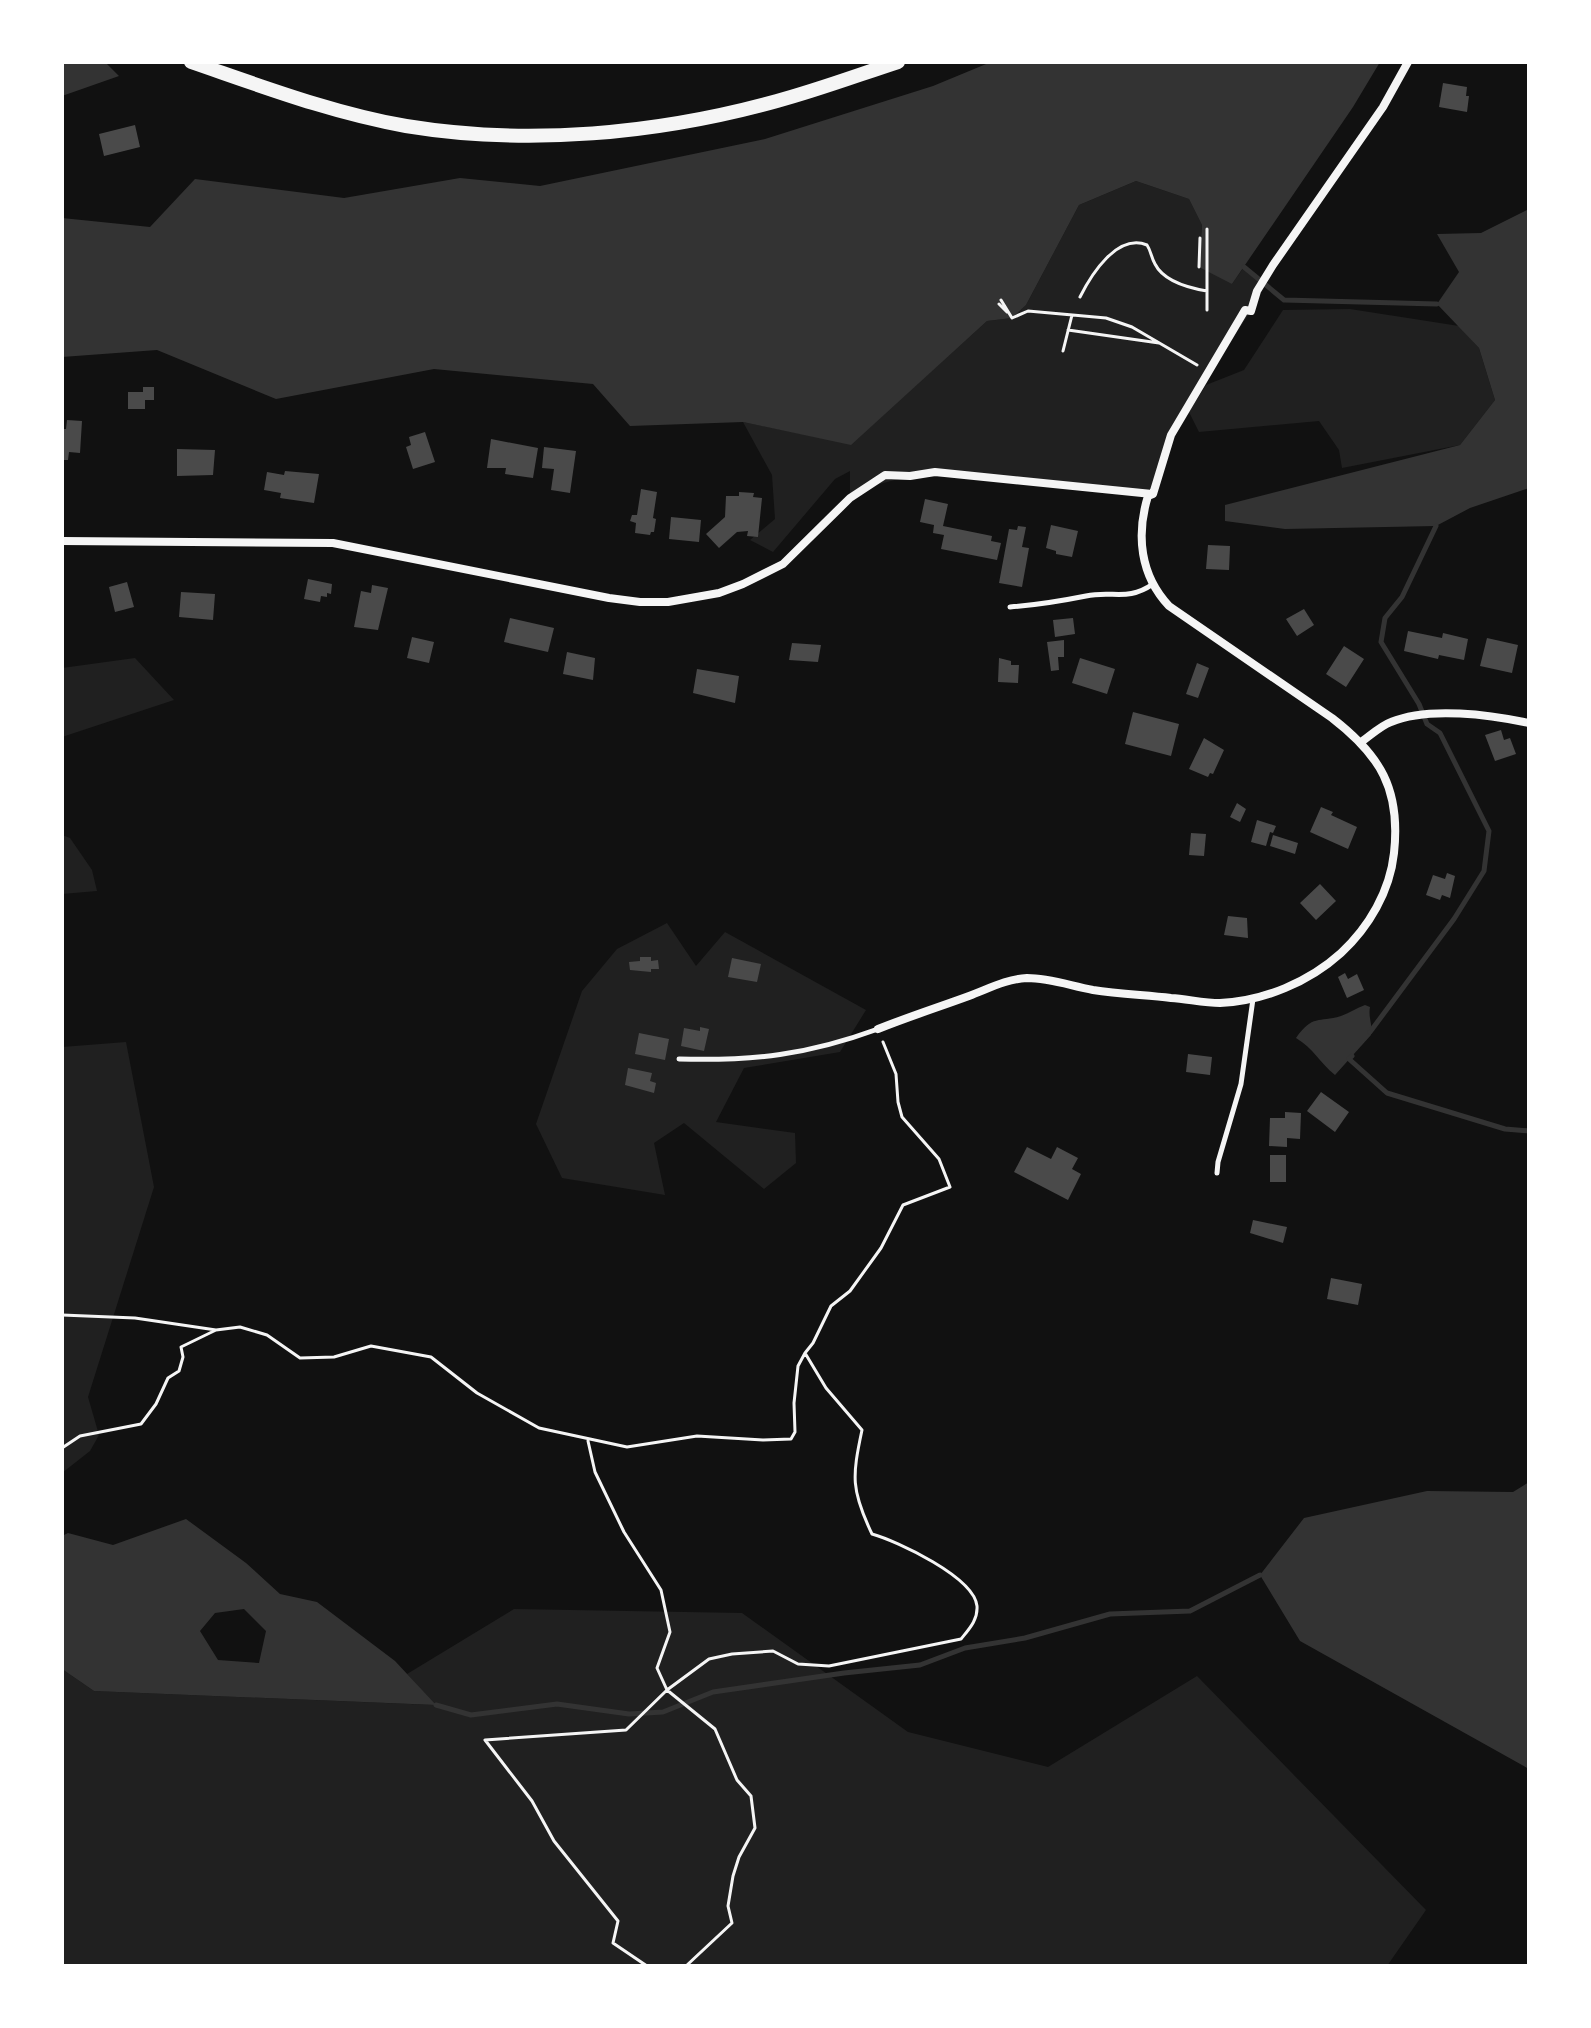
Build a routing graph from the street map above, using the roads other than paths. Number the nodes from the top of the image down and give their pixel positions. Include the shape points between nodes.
1 (191, 62) edge
2 (898, 62) edge
3 (1408, 62) edge
4 (1153, 494) junction
5 (62, 541) edge
6 (1153, 584) junction
7 (1010, 607) dead end
8 (1529, 723) edge
9 (1360, 743) junction
10 (1253, 998) junction
11 (878, 1029) joint
12 (679, 1059) dead end
13 (1217, 1173) dead end

1 - 2 main road via 405,126 464,133 582,134 714,117
3 - 4 street via 1183,411
4 - 5 street via 935,472 885,475 850,498 783,564 719,593 668,602 609,598 333,543
4 - 6 street via 1142,515 1140,536
6 - 7 lane via 1124,596 1096,594
6 - 9 street via 1177,613 1332,718
8 - 9 street via 1465,713 1429,715 1391,722
9 - 10 street via 1382,768 1394,808 1395,842 1384,891 1359,935 1321,970
10 - 11 street via 1213,1002 1022,979
10 - 13 lane via 1241,1084
11 - 12 lane via 781,1056

